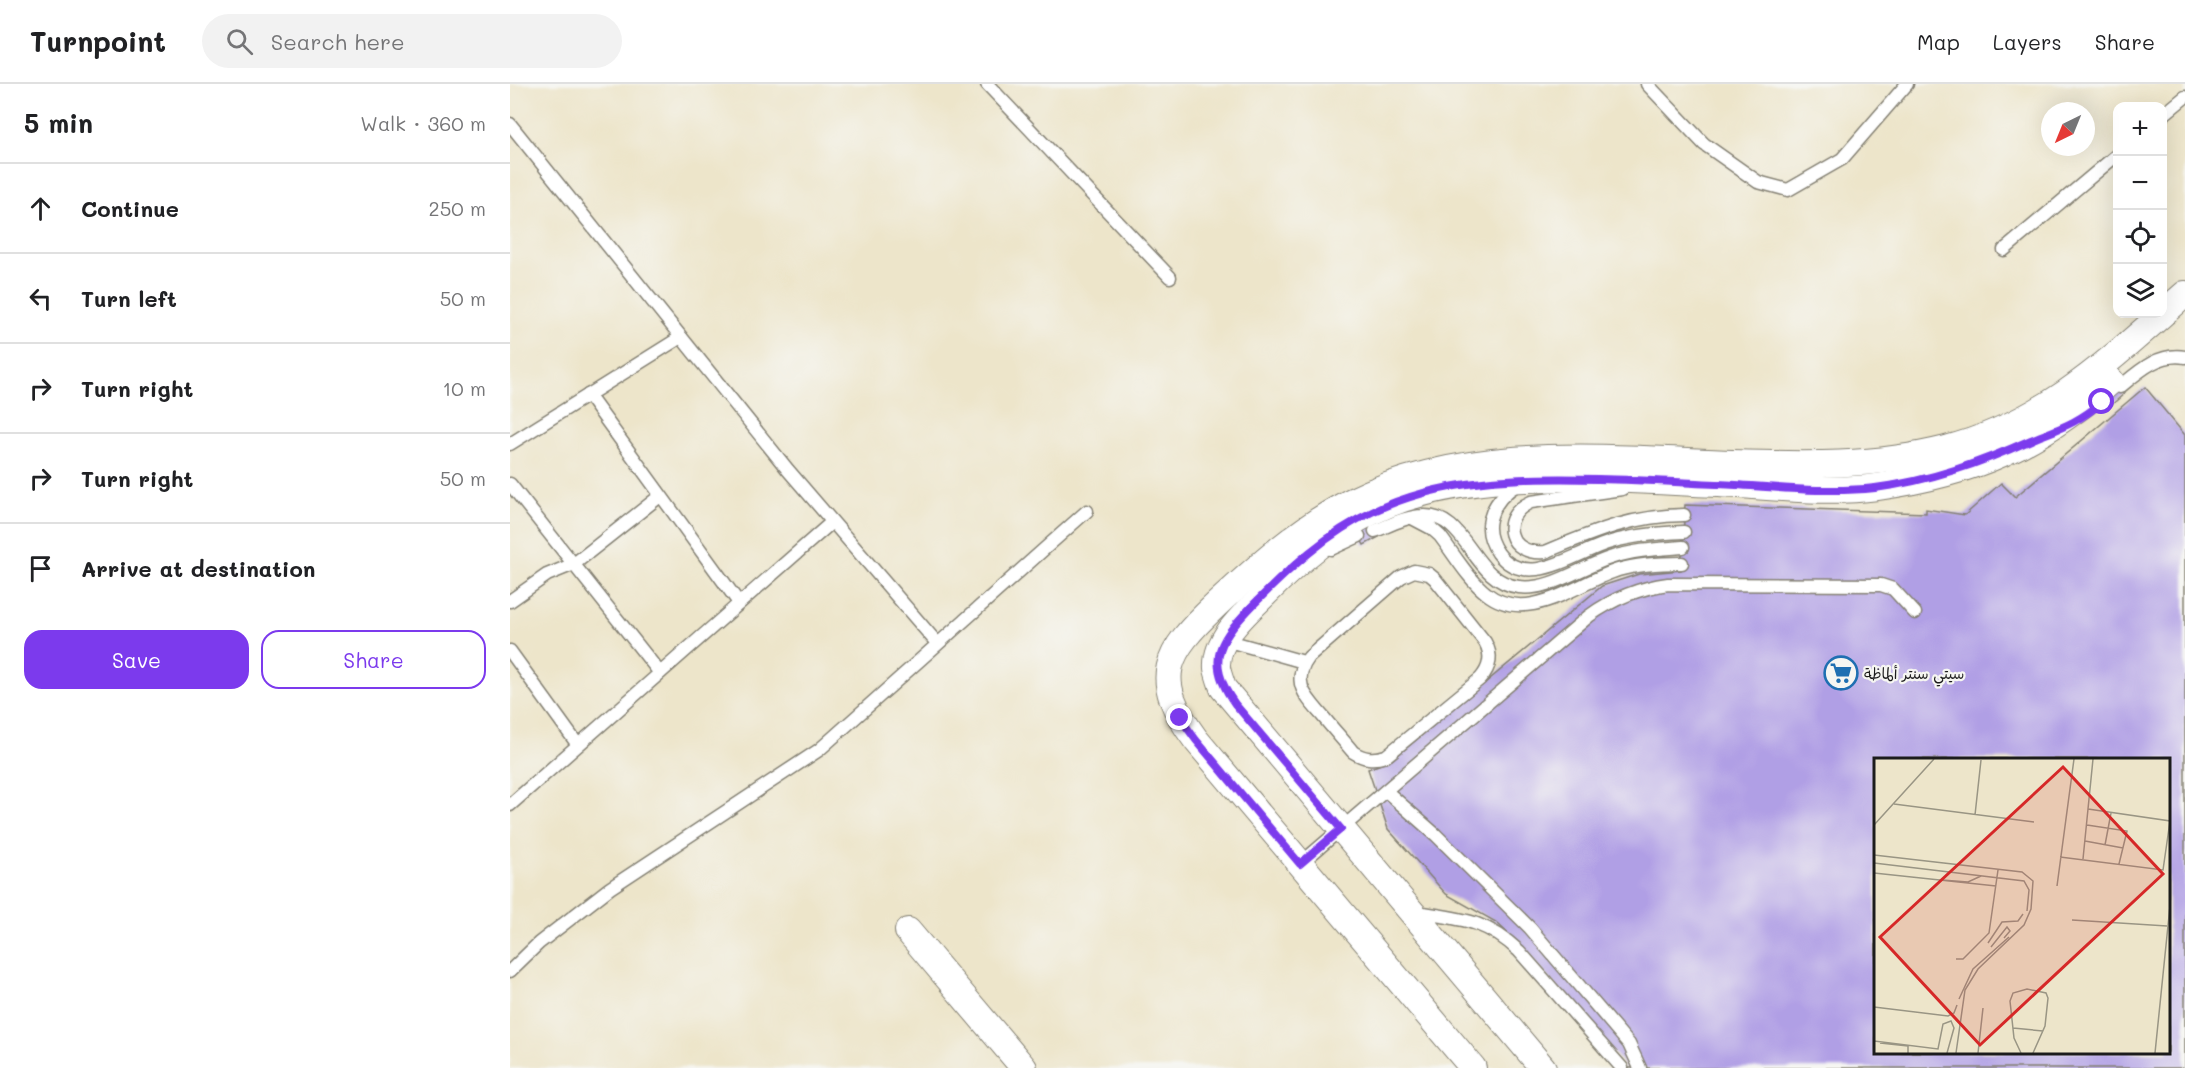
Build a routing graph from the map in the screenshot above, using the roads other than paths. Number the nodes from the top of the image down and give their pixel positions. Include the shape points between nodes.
1 (987, 84) edge
2 (1647, 84) edge
3 (1906, 84) edge
4 (2185, 97) edge
5 (2167, 113) edge
6 (510, 124) edge
7 (2116, 156) edge
8 (2004, 250) dead end
9 (1170, 277) dead end
10 (2185, 294) edge
11 (2185, 316) edge
12 (681, 338) junction
13 (2185, 357) edge
14 (2120, 387) dead end
15 (588, 395) junction
16 (2102, 402) dead end
17 (2034, 439) junction
18 (510, 444) edge
19 (1529, 478) junction
20 (1657, 481) junction
21 (510, 484) edge
22 (660, 496) junction
23 (1088, 511) dead end
24 (1684, 515) dead end
25 (1411, 518) junction
26 (832, 522) junction
27 (1375, 531) dead end
28 (1684, 532) dead end
29 (1359, 536) dead end
30 (1683, 547) dead end
31 (1682, 563) dead end
32 (574, 564) junction
33 (1276, 583) junction
34 (510, 601) edge
35 (739, 603) junction
36 (1915, 613) dead end
37 (1225, 640) junction
38 (938, 644) junction
39 (510, 651) edge
40 (1304, 662) junction
41 (660, 673) junction
42 (578, 745) junction
43 (1386, 791) junction
44 (510, 805) edge
45 (1341, 829) junction
46 (1300, 864) junction
47 (1410, 911) junction
48 (908, 931) dead end
49 (510, 971) edge
50 (1024, 1068) edge
51 (1473, 1068) edge
52 (1543, 1068) edge
53 (1622, 1068) edge
54 (1640, 1068) edge

1 - 9 lane
2 - 3 lane via 1704,144 1758,182 1788,190 1842,159
4 - 5 lane
6 - 12 lane
7 - 8 lane
10 - 46 street via 2106,363 2047,407 2014,424 1946,449 1830,465 1592,457 1473,464 1387,486 1318,520 1256,567 1188,631 1170,665 1172,702 1185,726
11 - 17 street via 2104,387
12 - 15 lane
12 - 26 lane
13 - 14 lane via 2169,357 2150,364
15 - 18 lane
15 - 22 lane
16 - 17 lane via 2077,421
17 - 20 street via 1972,466 1875,488 1812,490
19 - 20 street
19 - 28 lane via 1503,495 1490,520 1493,546 1512,566 1537,570 1609,542
19 - 33 street via 1455,486 1397,501 1343,528
20 - 24 lane via 1531,502 1512,516 1513,540 1532,554 1620,523
21 - 32 lane
22 - 32 lane
22 - 35 lane
23 - 38 lane
25 - 27 lane
25 - 30 lane via 1436,517 1447,522 1485,570 1500,581 1519,587 1547,584 1608,558
25 - 31 lane via 1440,536 1484,592 1512,606 1543,602 1620,570
26 - 35 lane
26 - 38 lane
29 - 33 lane
32 - 34 lane via 546,574
32 - 41 lane
33 - 37 street
35 - 41 lane
36 - 43 lane via 1893,589 1881,585 1668,584 1635,590 1589,616
37 - 40 lane
37 - 45 street via 1217,669 1223,688
38 - 49 lane via 819,750 609,888
39 - 42 lane
40 - 40 lane via 1300,680 1306,697 1353,752 1376,759 1394,750 1480,679 1490,658 1485,642 1435,579 1414,571 1401,577
41 - 42 lane
42 - 44 lane
43 - 45 lane
43 - 54 lane via 1444,842 1530,928 1629,1044
45 - 46 lane
45 - 47 street
46 - 51 street
47 - 52 street
47 - 53 lane via 1474,921 1506,939
48 - 50 street

